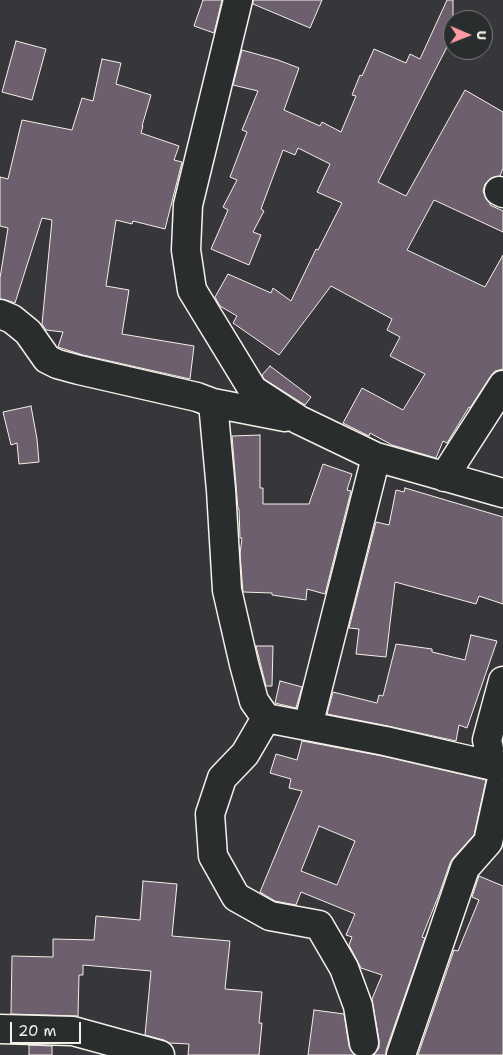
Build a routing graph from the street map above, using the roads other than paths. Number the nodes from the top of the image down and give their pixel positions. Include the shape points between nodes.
1 (238, 0) edge
2 (0, 314) edge
3 (503, 384) edge
4 (213, 403) junction
5 (299, 420) junction
6 (376, 457) junction
7 (444, 476) junction
8 (503, 493) edge
9 (503, 681) edge
10 (266, 718) junction
11 (308, 726) junction
12 (498, 767) junction
13 (491, 853) edge
14 (0, 1029) edge
15 (364, 1043) dead end
16 (160, 1055) edge
17 (401, 1055) edge

1 - 5 street via 188,205 186,250 192,290 253,390
2 - 4 street via 28,332 47,359 57,364
3 - 7 street
4 - 5 street
4 - 10 street via 228,590 254,700
5 - 6 street
6 - 7 street
6 - 11 street
7 - 8 street
9 - 12 street via 487,740 490,754
10 - 11 street
10 - 15 street via 245,754 222,778 210,814 213,856 236,897 270,916 319,925 344,968 358,1006
11 - 12 street
12 - 13 street via 503,774 488,842
13 - 17 street via 465,868
14 - 16 street via 73,1031

